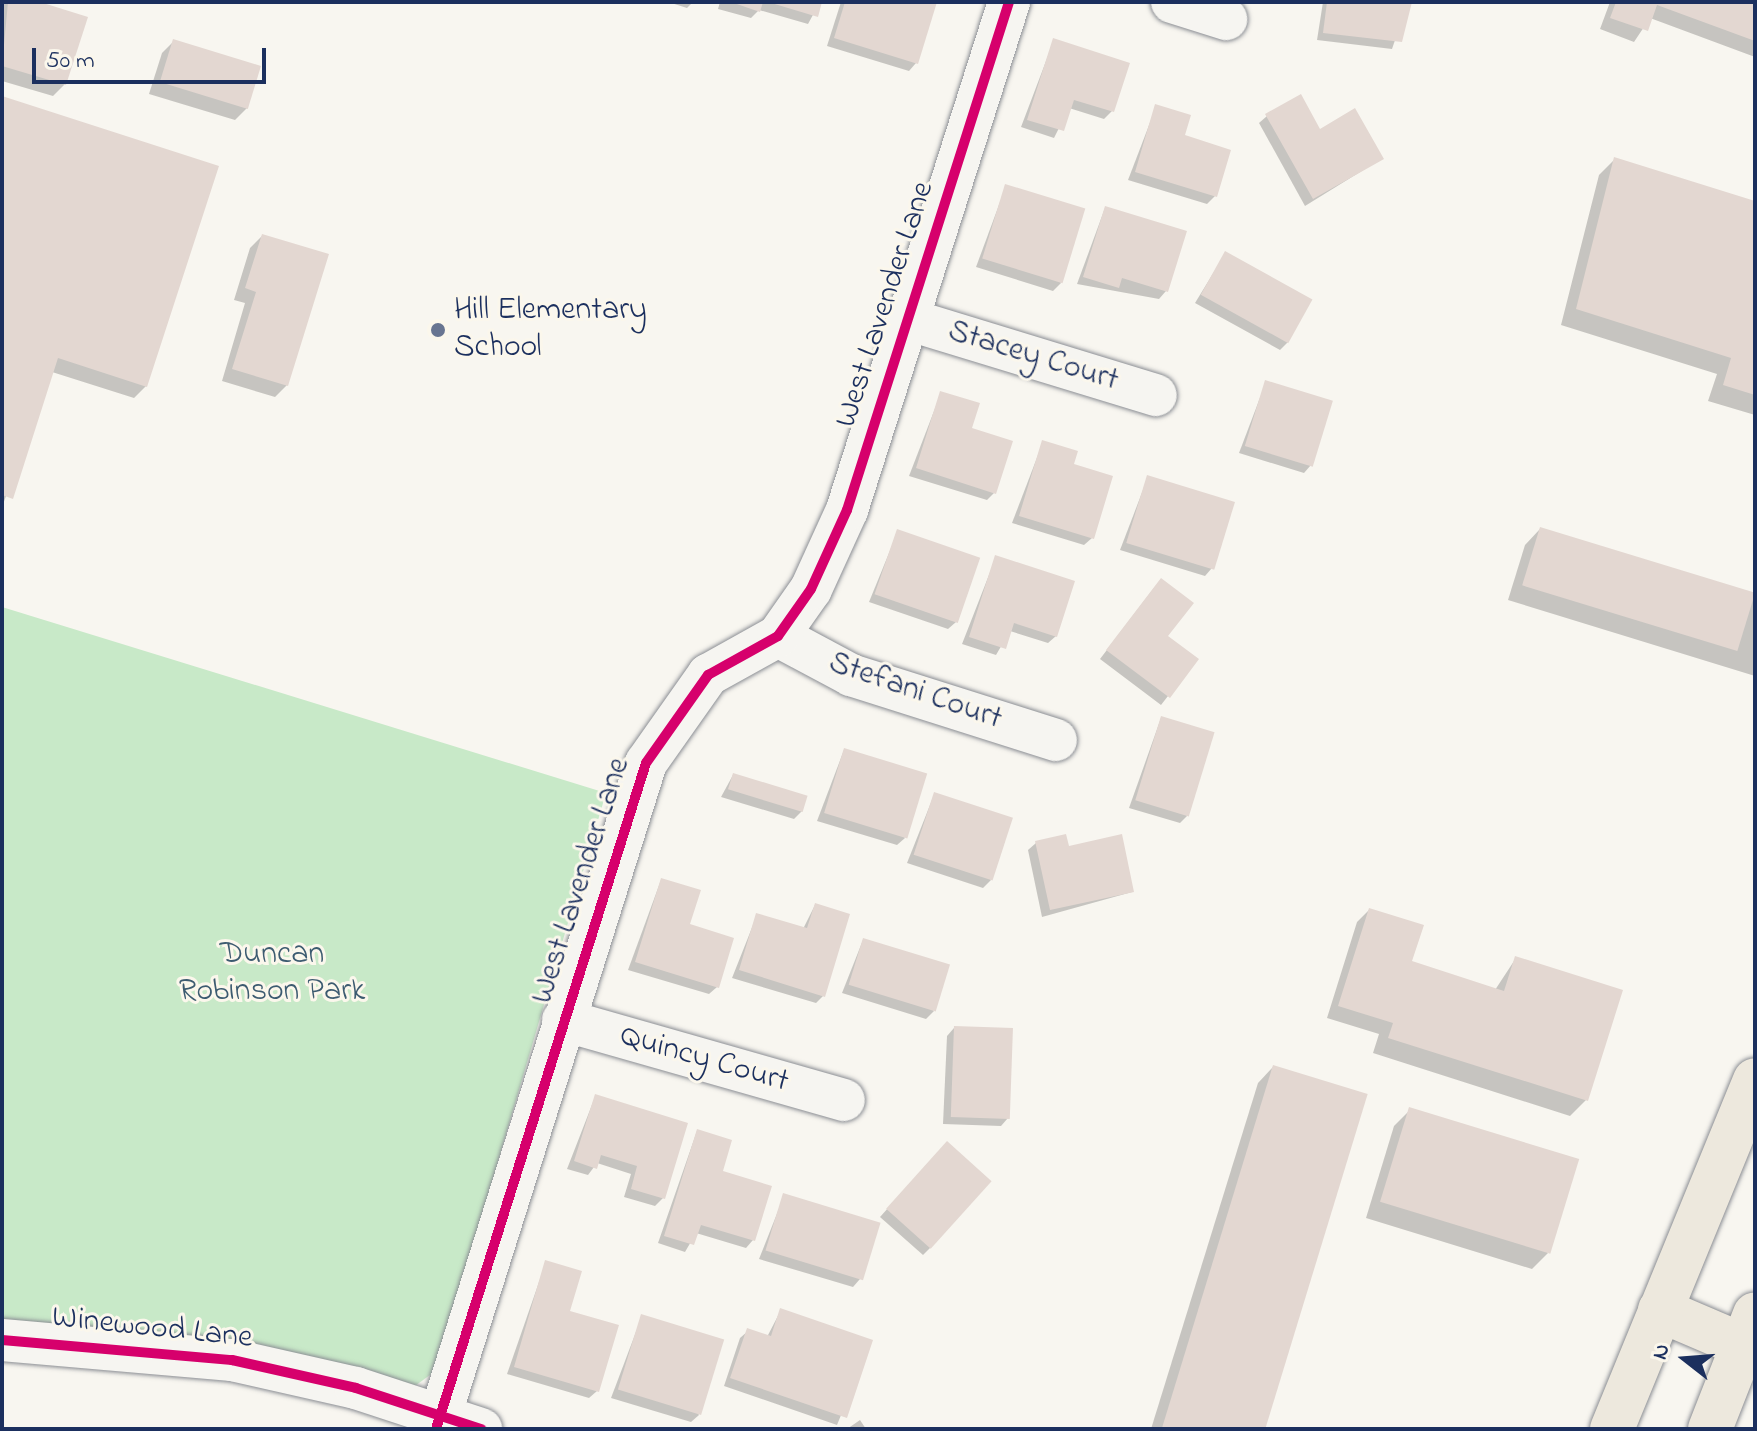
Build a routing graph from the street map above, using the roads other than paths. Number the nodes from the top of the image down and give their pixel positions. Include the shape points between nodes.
1 (1009, 2) edge
2 (1172, 2) edge
3 (1226, 19) dead end
4 (910, 320) junction
5 (1156, 395) dead end
6 (778, 636) junction
7 (1056, 740) dead end
8 (563, 1020) junction
9 (1755, 1080) edge
10 (844, 1100) dead end
11 (1660, 1310) junction
12 (1749, 1329) edge
13 (2, 1340) edge
14 (438, 1422) edge
15 (481, 1429) edge
16 (1612, 1429) edge
17 (1710, 1429) edge

1 - 4 street, West Lavender Lane
2 - 3 street
4 - 5 street, Stacey Court
4 - 6 street, West Lavender Lane via 847,510 793,623
6 - 7 street, Stefani Court via 851,675
6 - 8 street, West Lavender Lane via 708,675 646,763
8 - 10 street, Quincy Court
8 - 14 street, West Lavender Lane
9 - 11 main road
11 - 12 main road
11 - 16 main road
12 - 17 main road
13 - 14 street, Winewood Lane via 232,1360
14 - 15 street, Winewood Lane

